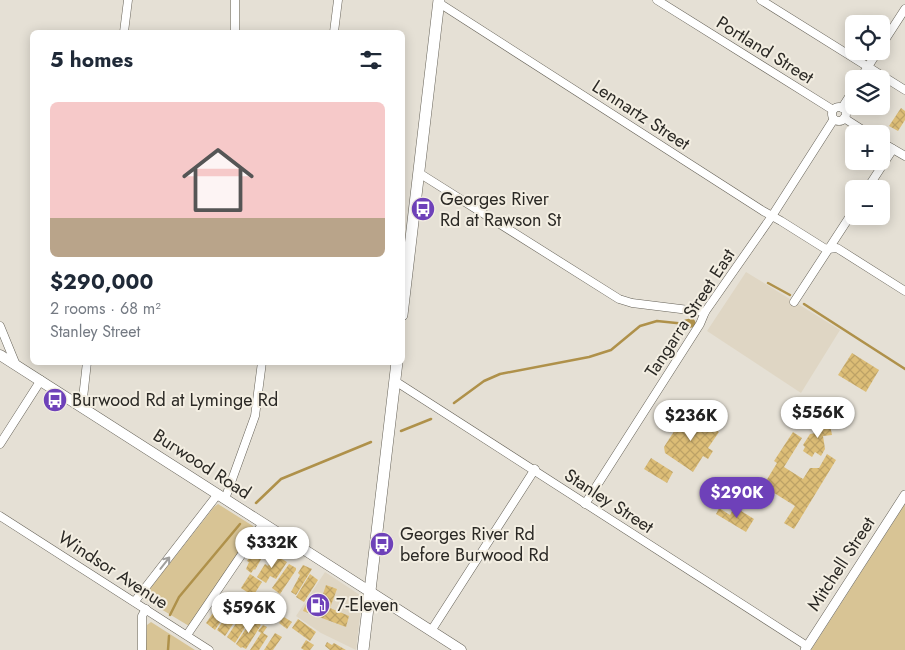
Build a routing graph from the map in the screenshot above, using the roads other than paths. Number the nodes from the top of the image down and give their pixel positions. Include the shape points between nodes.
1 (128, 0) edge
2 (235, 0) edge
3 (338, 0) edge
4 (657, 0) edge
5 (761, 0) edge
6 (439, 2) edge
7 (905, 9) edge
8 (124, 30) edge
9 (235, 30) edge
10 (334, 30) edge
11 (890, 32) edge
12 (872, 60) edge
13 (868, 67) junction
14 (866, 70) edge
15 (905, 90) edge
16 (845, 103) edge
17 (842, 108) junction
18 (833, 110) junction
19 (844, 118) junction
20 (834, 119) junction
21 (855, 125) edge
22 (890, 147) edge
23 (893, 149) junction
24 (905, 156) edge
25 (419, 173) junction
26 (873, 180) edge
27 (772, 216) junction
28 (845, 224) edge
29 (828, 250) junction
30 (405, 290) edge
31 (905, 291) edge
32 (794, 302) dead end
33 (705, 312) junction
34 (0, 327) edge
35 (0, 355) edge
36 (16, 365) junction
37 (87, 365) edge
38 (262, 365) edge
39 (397, 365) edge
40 (41, 380) junction
41 (395, 381) junction
42 (82, 408) junction
43 (0, 444) edge
44 (535, 469) junction
45 (905, 495) edge
46 (222, 496) junction
47 (585, 504) junction
48 (0, 516) edge
49 (263, 523) junction
50 (370, 592) junction
51 (135, 601) junction
52 (146, 609) junction
53 (431, 631) junction
54 (187, 635) junction
55 (806, 648) edge
56 (142, 650) edge
57 (209, 650) edge
58 (363, 650) edge
59 (461, 650) edge

1 - 8 street
2 - 9 street
3 - 10 street
4 - 18 street, Portland Street
5 - 13 street
6 - 25 main road
6 - 27 street, Lennartz Street
7 - 11 street
12 - 13 street
13 - 14 street
13 - 15 street
16 - 17 street
17 - 18 street
17 - 19 street via 846,112
18 - 20 street
19 - 20 street
19 - 21 street
20 - 27 street, Tangarra Street East
22 - 23 street
23 - 24 street
23 - 26 street
25 - 30 main road
25 - 33 street via 624,302
27 - 29 street, Lennartz Street
27 - 33 street, Tangarra Street East
28 - 29 street
29 - 31 street, Lennartz Street via 837,248
29 - 32 street
33 - 47 street, Tangarra Street East
34 - 36 street
35 - 36 main road, Burwood Road
36 - 40 main road, Burwood Road
37 - 42 street
38 - 46 street via 256,416
39 - 41 main road
40 - 42 main road, Burwood Road
40 - 43 street
41 - 44 street, Stanley Street
41 - 50 main road
42 - 46 main road, Burwood Road
44 - 47 street, Stanley Street
44 - 53 street
45 - 55 street, Mitchell Street
46 - 49 main road, Burwood Road
51 -> 46 street
47 - 55 street, Stanley Street
48 - 51 street, Windsor Avenue
49 - 50 main road, Burwood Road
49 - 54 street
50 - 53 main road, Burwood Road
50 - 58 main road
51 - 52 street, Windsor Avenue
52 - 54 street, Windsor Avenue
52 - 56 street via 142,616
53 - 59 main road, Burwood Road
54 - 57 street, Windsor Avenue

